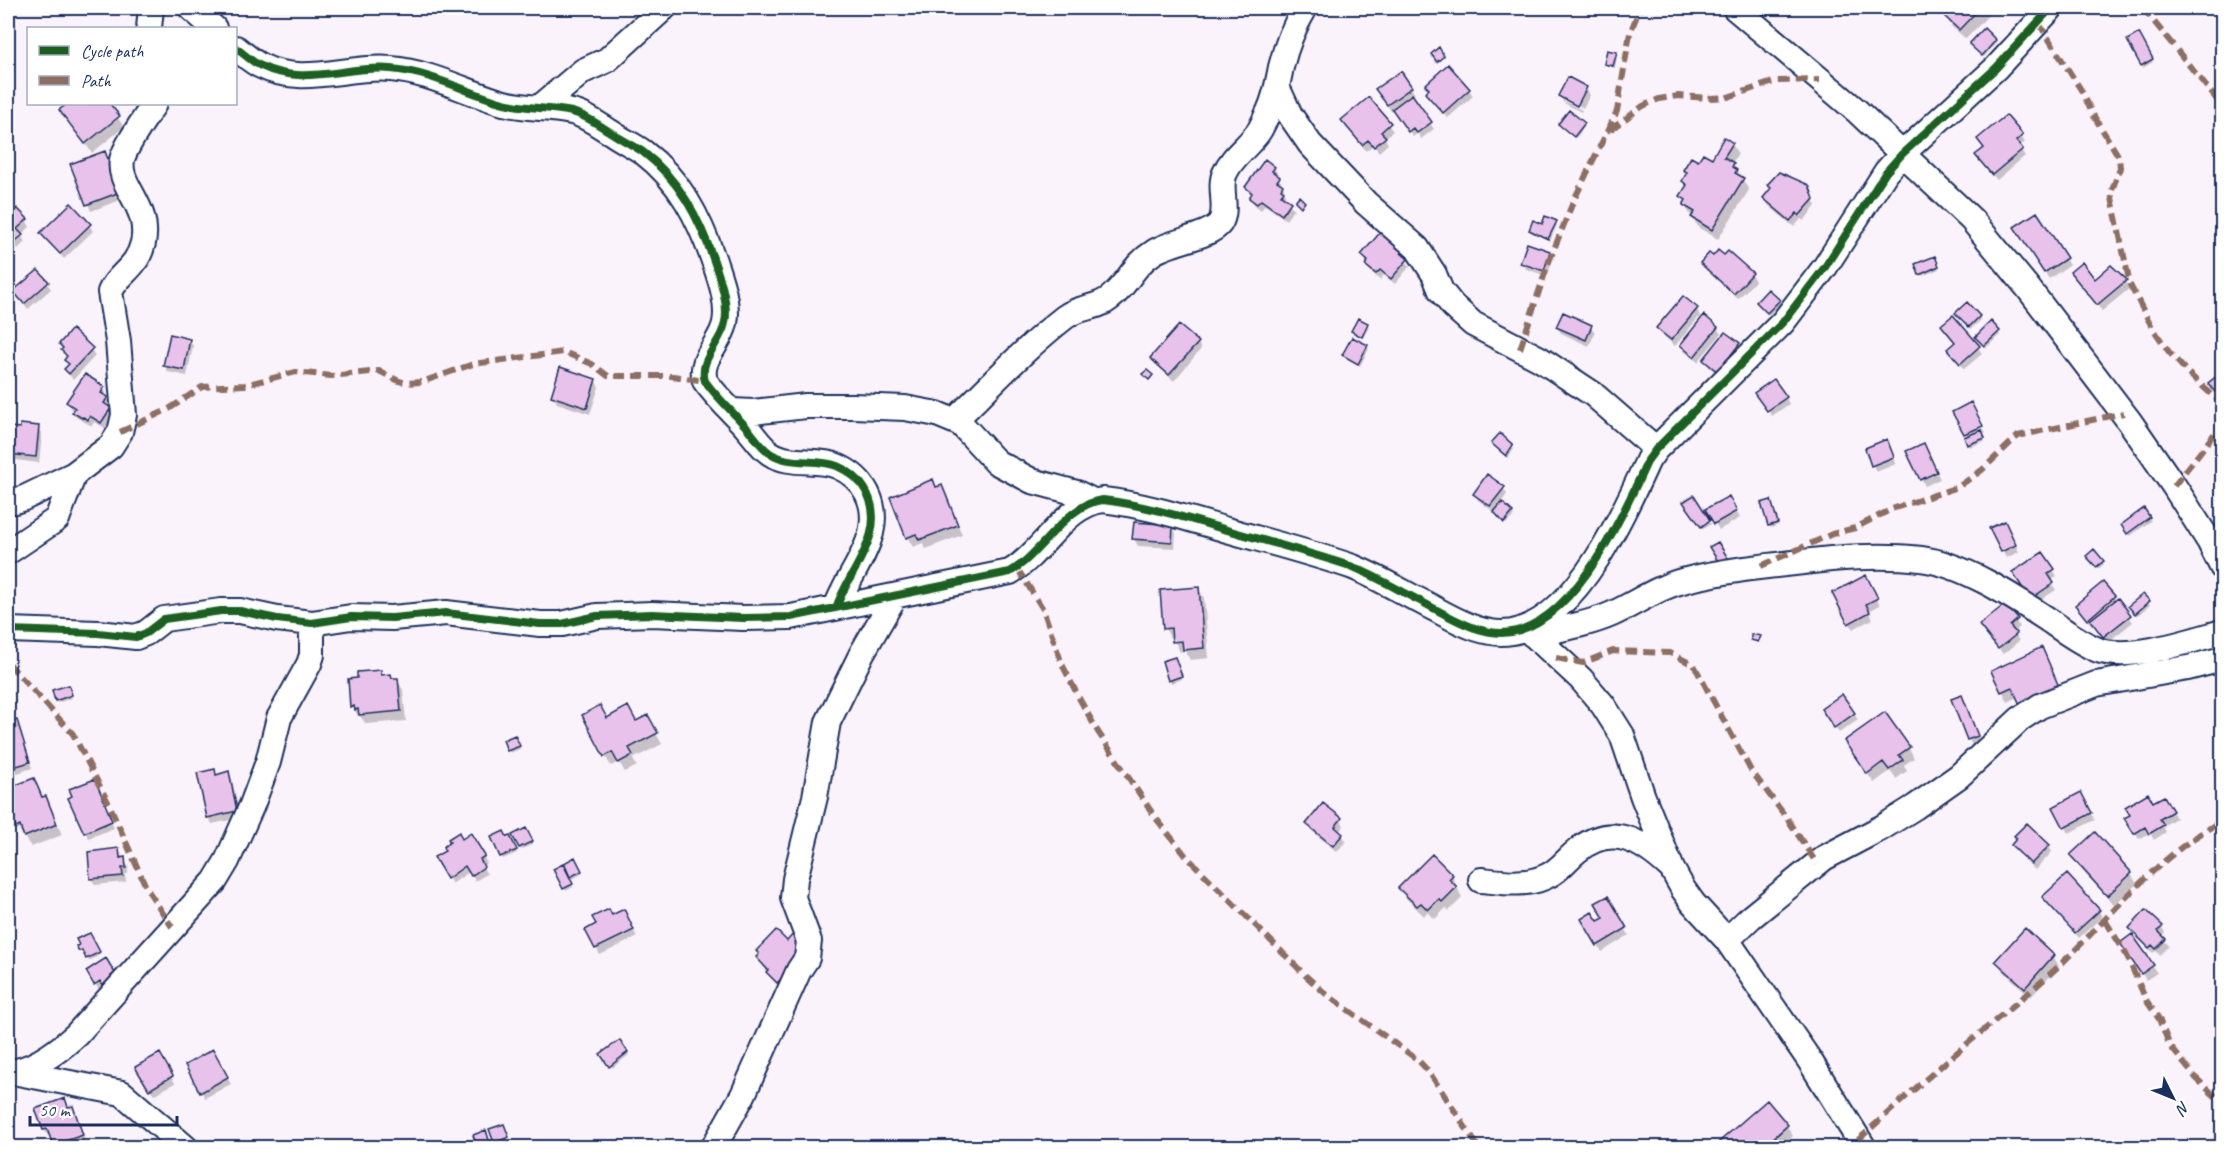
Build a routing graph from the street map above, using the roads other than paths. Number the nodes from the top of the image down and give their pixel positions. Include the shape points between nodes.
1 (151, 8) edge
2 (191, 8) edge
3 (664, 8) edge
4 (1305, 8) edge
5 (1735, 8) edge
6 (2051, 8) edge
7 (149, 27) edge
8 (213, 27) edge
9 (237, 49) edge
10 (1278, 89) junction
11 (153, 105) edge
12 (539, 108) junction
13 (1902, 154) junction
14 (732, 411) junction
15 (955, 420) junction
16 (1656, 449) junction
17 (74, 474) junction
18 (8, 500) edge
19 (1093, 501) junction
20 (8, 552) edge
21 (2223, 567) edge
22 (895, 596) junction
23 (836, 608) junction
24 (312, 623) junction
25 (8, 630) edge
26 (1529, 632) junction
27 (2223, 632) edge
28 (2223, 659) edge
29 (1672, 869) junction
30 (1481, 880) dead end
31 (1727, 940) junction
32 (10, 1072) edge
33 (186, 1148) edge
34 (713, 1148) edge
35 (1864, 1148) edge

1 - 7 street
2 - 8 street
3 - 12 street via 607,60 583,71
4 - 10 street via 1288,44
5 - 13 street
6 - 13 street via 1996,68
9 - 12 street via 260,66 285,74 391,69 502,102
10 - 15 street via 1259,131 1225,173 1222,215 1216,227 1156,251 1134,268 1110,298 1064,317 1025,349
10 - 16 street via 1310,144 1366,203 1417,248 1453,306 1473,324 1540,359 1593,394
11 - 17 street via 122,159 124,178 142,214 143,242 136,261 110,292 124,415 111,446
12 - 14 street via 573,112 642,151 670,177 690,204 714,262 725,308 725,323 703,372 713,392
13 - 16 street via 1783,322
13 - 21 street via 1972,220 2067,338 2162,467
14 - 15 street via 806,406 884,407
14 - 23 street via 771,454 837,466 870,495 871,535
15 - 19 street via 996,462 1032,481
16 - 26 street via 1595,562 1557,607
17 - 18 street via 24,498
17 - 20 street via 57,519
19 - 22 street via 1068,518 1010,572
19 - 26 street via 1166,513 1355,568 1480,630
22 - 23 street
22 - 34 street via 828,722 793,898 809,941 807,958 743,1095
23 - 24 street via 791,617 652,614 597,616 562,624 446,613 351,617
24 - 25 street via 221,611 164,619 136,637
24 - 32 street via 309,664 279,718 252,805 215,881 76,1035 42,1060
26 - 27 street via 1580,625 1686,580 1761,566 1841,558 1923,559 1957,570 2008,592 2098,650 2119,653 2166,647
26 - 29 street via 1604,705 1622,735
28 - 31 street via 2096,684 2040,706 2020,719 1959,776 1915,807 1824,858
29 - 30 street via 1642,845 1607,835 1587,842 1554,873 1533,882
29 - 31 street via 1693,903
31 - 35 street
32 - 33 street via 122,1094

